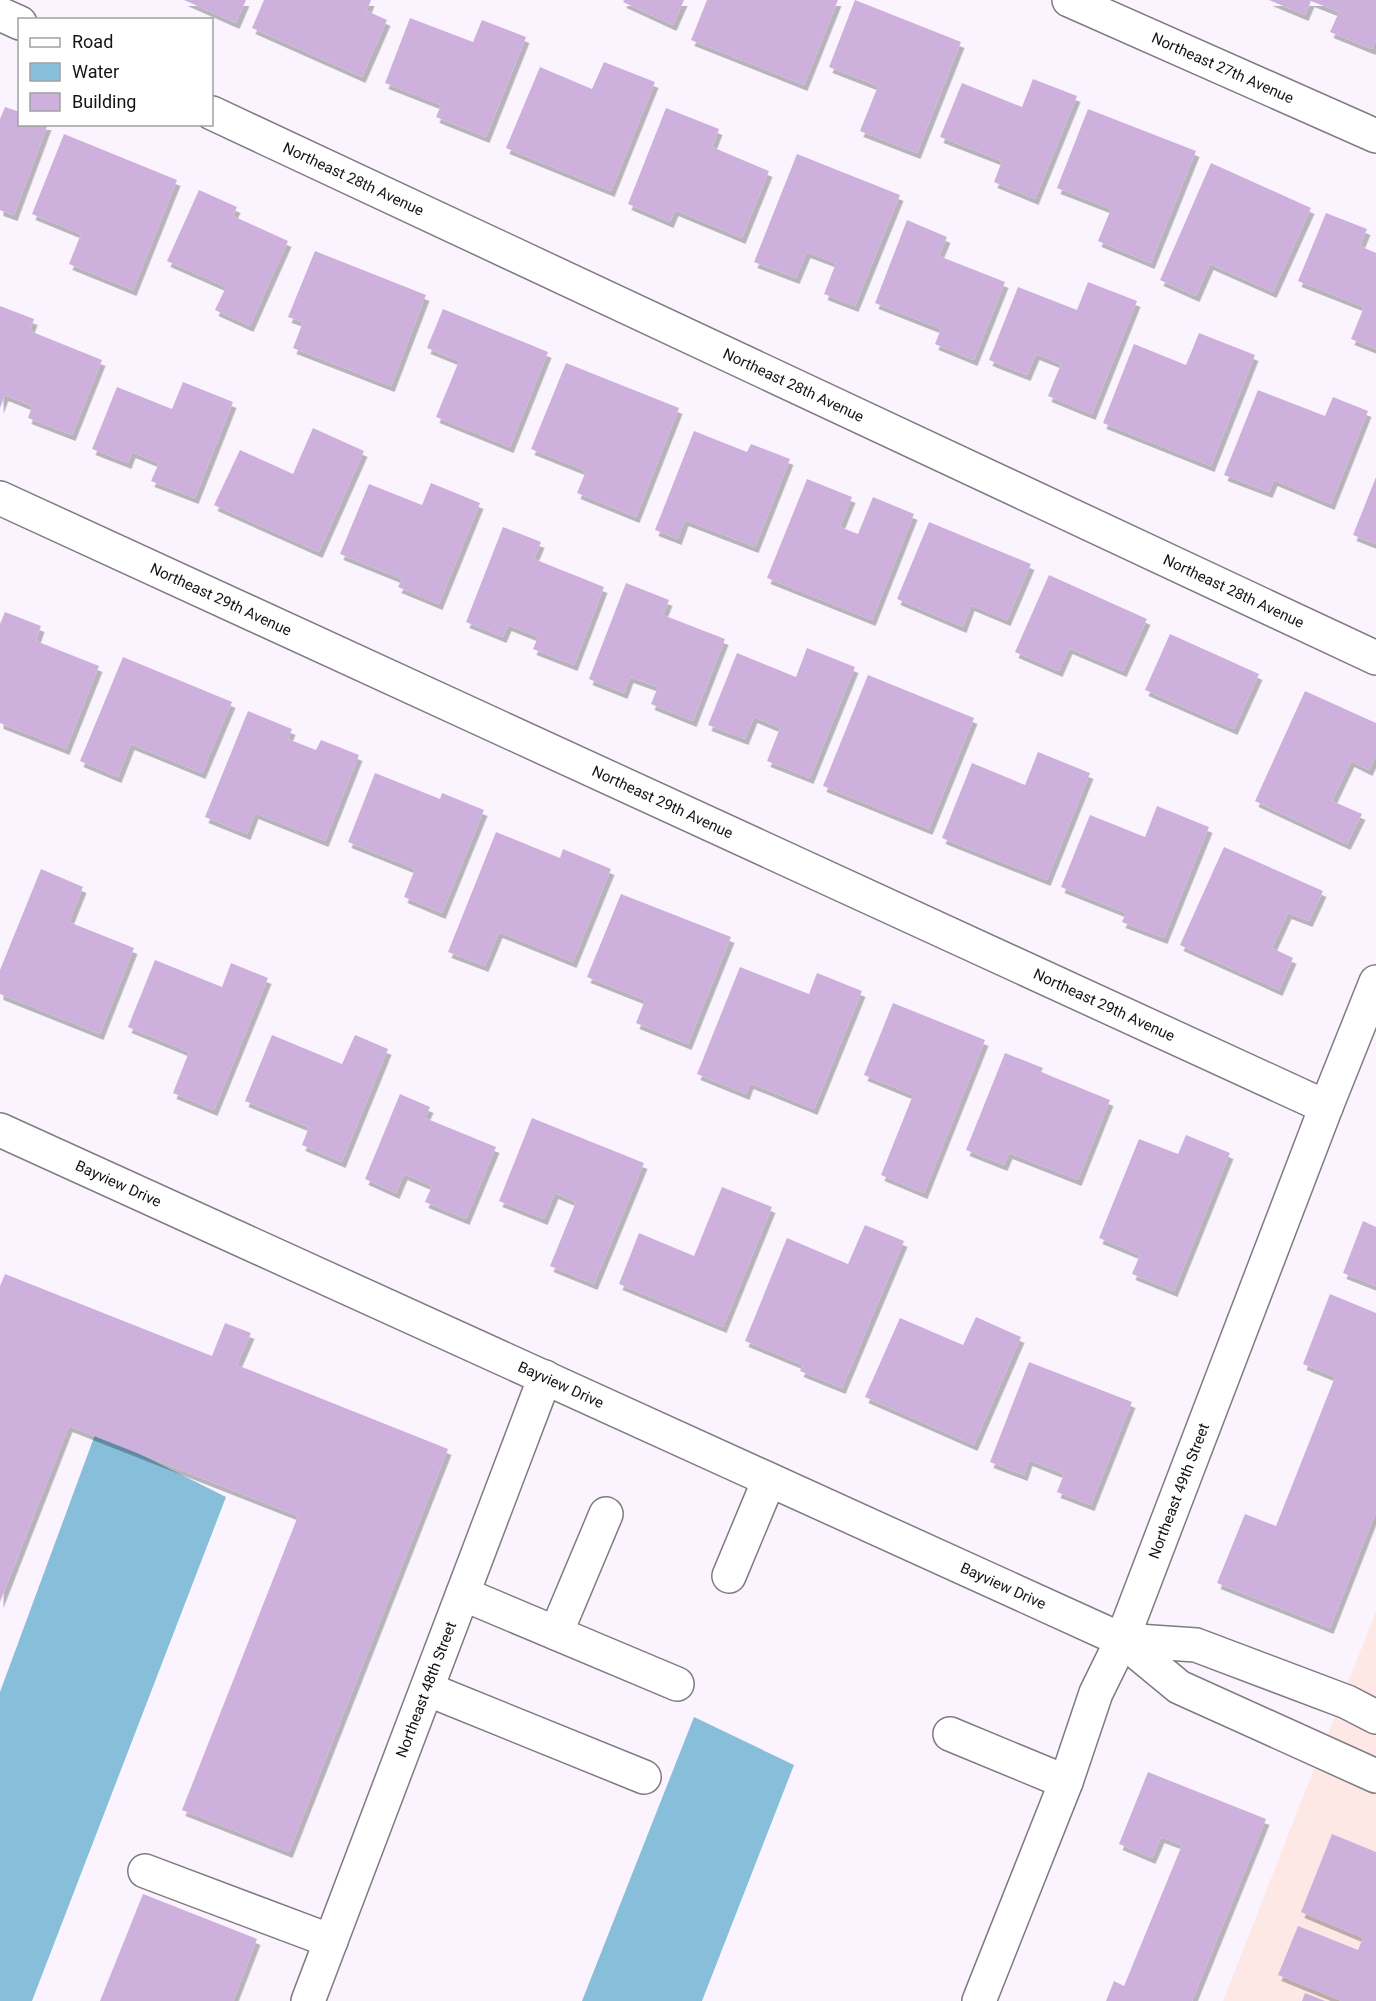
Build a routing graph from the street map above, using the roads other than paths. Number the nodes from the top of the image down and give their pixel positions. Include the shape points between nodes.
1 (1069, 0) edge
2 (0, 14) edge
3 (18, 22) edge
4 (213, 113) edge
5 (1376, 136) edge
6 (0, 498) edge
7 (1376, 658) edge
8 (1376, 982) edge
9 (1326, 1107) junction
10 (0, 1130) edge
11 (545, 1377) junction
12 (769, 1480) junction
13 (606, 1514) dead end
14 (729, 1576) dead end
15 (463, 1594) junction
16 (556, 1633) junction
17 (1122, 1640) junction
18 (676, 1684) dead end
19 (426, 1689) junction
20 (1376, 1717) edge
21 (950, 1734) dead end
22 (1376, 1776) edge
23 (644, 1777) dead end
24 (1066, 1782) junction
25 (145, 1871) dead end
26 (331, 1941) junction
27 (308, 2001) edge
28 (979, 2001) edge

1 - 5 street, Northeast 27th Avenue
2 - 3 street
4 - 7 street, Northeast 28th Avenue
6 - 9 street, Northeast 29th Avenue
8 - 9 street, Northeast 49th Street
9 - 17 street, Northeast 49th Street
10 - 11 street, Bayview Drive
11 - 12 street, Bayview Drive
11 - 15 street, Northeast 48th Street
12 - 14 street
12 - 17 street, Bayview Drive
13 - 16 street
15 - 16 street
15 - 19 street, Northeast 48th Street
16 - 18 street
17 - 20 street, Bayview Drive via 1196,1645 1347,1702
17 - 22 street, Bayview Drive via 1179,1687
17 - 24 street, Northeast 49th Street via 1096,1693
19 - 23 street
19 - 26 street, Northeast 48th Street
21 - 24 street
24 - 28 street, Northeast 49th Street
25 - 26 street
26 - 27 street, Northeast 48th Street

